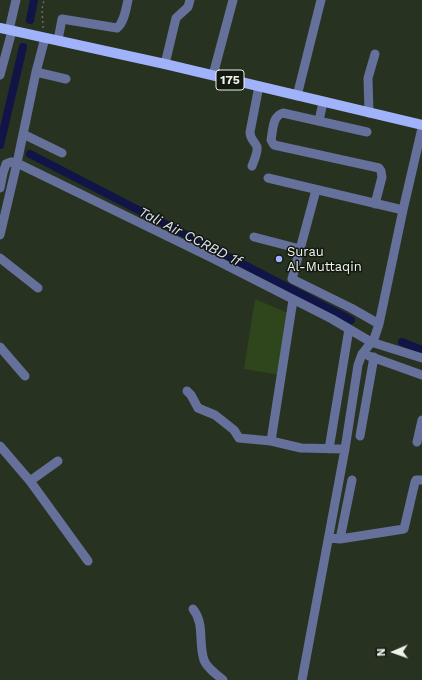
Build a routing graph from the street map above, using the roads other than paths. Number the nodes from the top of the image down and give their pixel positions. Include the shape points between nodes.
1 (16, 0) edge
2 (128, 0) edge
3 (190, 0) edge
4 (233, 0) edge
5 (321, 0) edge
6 (11, 30) edge
7 (42, 38) junction
8 (58, 40) junction
9 (375, 54) dead end
10 (166, 64) junction
11 (36, 72) junction
12 (0, 75) edge
13 (214, 75) junction
14 (66, 79) dead end
15 (259, 86) junction
16 (297, 96) junction
17 (323, 102) junction
18 (369, 113) junction
19 (319, 121) junction
20 (422, 126) edge
21 (366, 132) dead end
22 (23, 134) junction
23 (62, 153) dead end
24 (17, 163) junction
25 (252, 166) dead end
26 (268, 178) dead end
27 (0, 188) edge
28 (316, 190) junction
29 (375, 204) junction
30 (403, 210) junction
31 (0, 235) edge
32 (254, 237) dead end
33 (300, 249) junction
34 (0, 258) edge
35 (38, 288) dead end
36 (294, 300) junction
37 (379, 324) junction
38 (349, 329) junction
39 (371, 342) junction
40 (0, 347) edge
41 (362, 354) junction
42 (374, 357) junction
43 (422, 358) edge
44 (422, 374) edge
45 (25, 376) dead end
46 (187, 391) dead end
47 (422, 420) edge
48 (360, 436) dead end
49 (271, 441) junction
50 (418, 442) dead end
51 (0, 446) edge
52 (329, 449) junction
53 (345, 449) junction
54 (58, 461) dead end
55 (352, 480) dead end
56 (419, 480) edge
57 (30, 481) junction
58 (329, 538) junction
59 (340, 539) junction
60 (88, 561) dead end
61 (192, 609) dead end
62 (224, 680) edge
63 (302, 680) edge

1 - 6 street
2 - 8 street via 122,21 117,28 64,19 61,20
3 - 10 street via 188,7 176,18
4 - 13 street
5 - 16 street
6 - 7 main road, 175
6 - 12 street
7 - 8 main road, 175
7 - 11 street
8 - 10 main road, 175
9 - 18 street via 368,78
10 - 13 main road, 175
11 - 14 street
11 - 22 street
13 - 15 main road, 175
15 - 16 main road, 175
15 - 25 street via 250,132 251,139 257,146
16 - 17 main road, 175
17 - 18 main road, 175
17 - 19 street
18 - 20 main road, 175
19 - 21 street
19 - 29 street via 287,113 279,114 275,118 271,140 274,145 381,170 382,177
20 - 30 street
22 - 23 street
22 - 24 street
24 - 27 street via 6,164
24 - 31 street
24 - 36 street
26 - 28 street
28 - 29 street
28 - 33 street
29 - 30 street
30 - 37 street
32 - 33 street
33 - 37 street via 291,276 293,280
34 - 35 street
36 - 38 street
36 - 49 street
37 - 39 street
38 - 39 street
38 - 52 street
39 - 41 street
39 - 43 street
40 - 45 street
41 - 42 street
41 - 53 street
42 - 44 street
42 - 48 street
46 - 49 street via 198,408 215,416 234,430 239,438
47 - 50 street
49 - 52 street via 301,448
51 - 57 street
52 - 53 street
53 - 58 street
54 - 57 street
55 - 59 street
56 - 59 street via 404,529
57 - 60 street
58 - 59 street
58 - 63 street
61 - 62 street via 199,617 204,659 208,667

